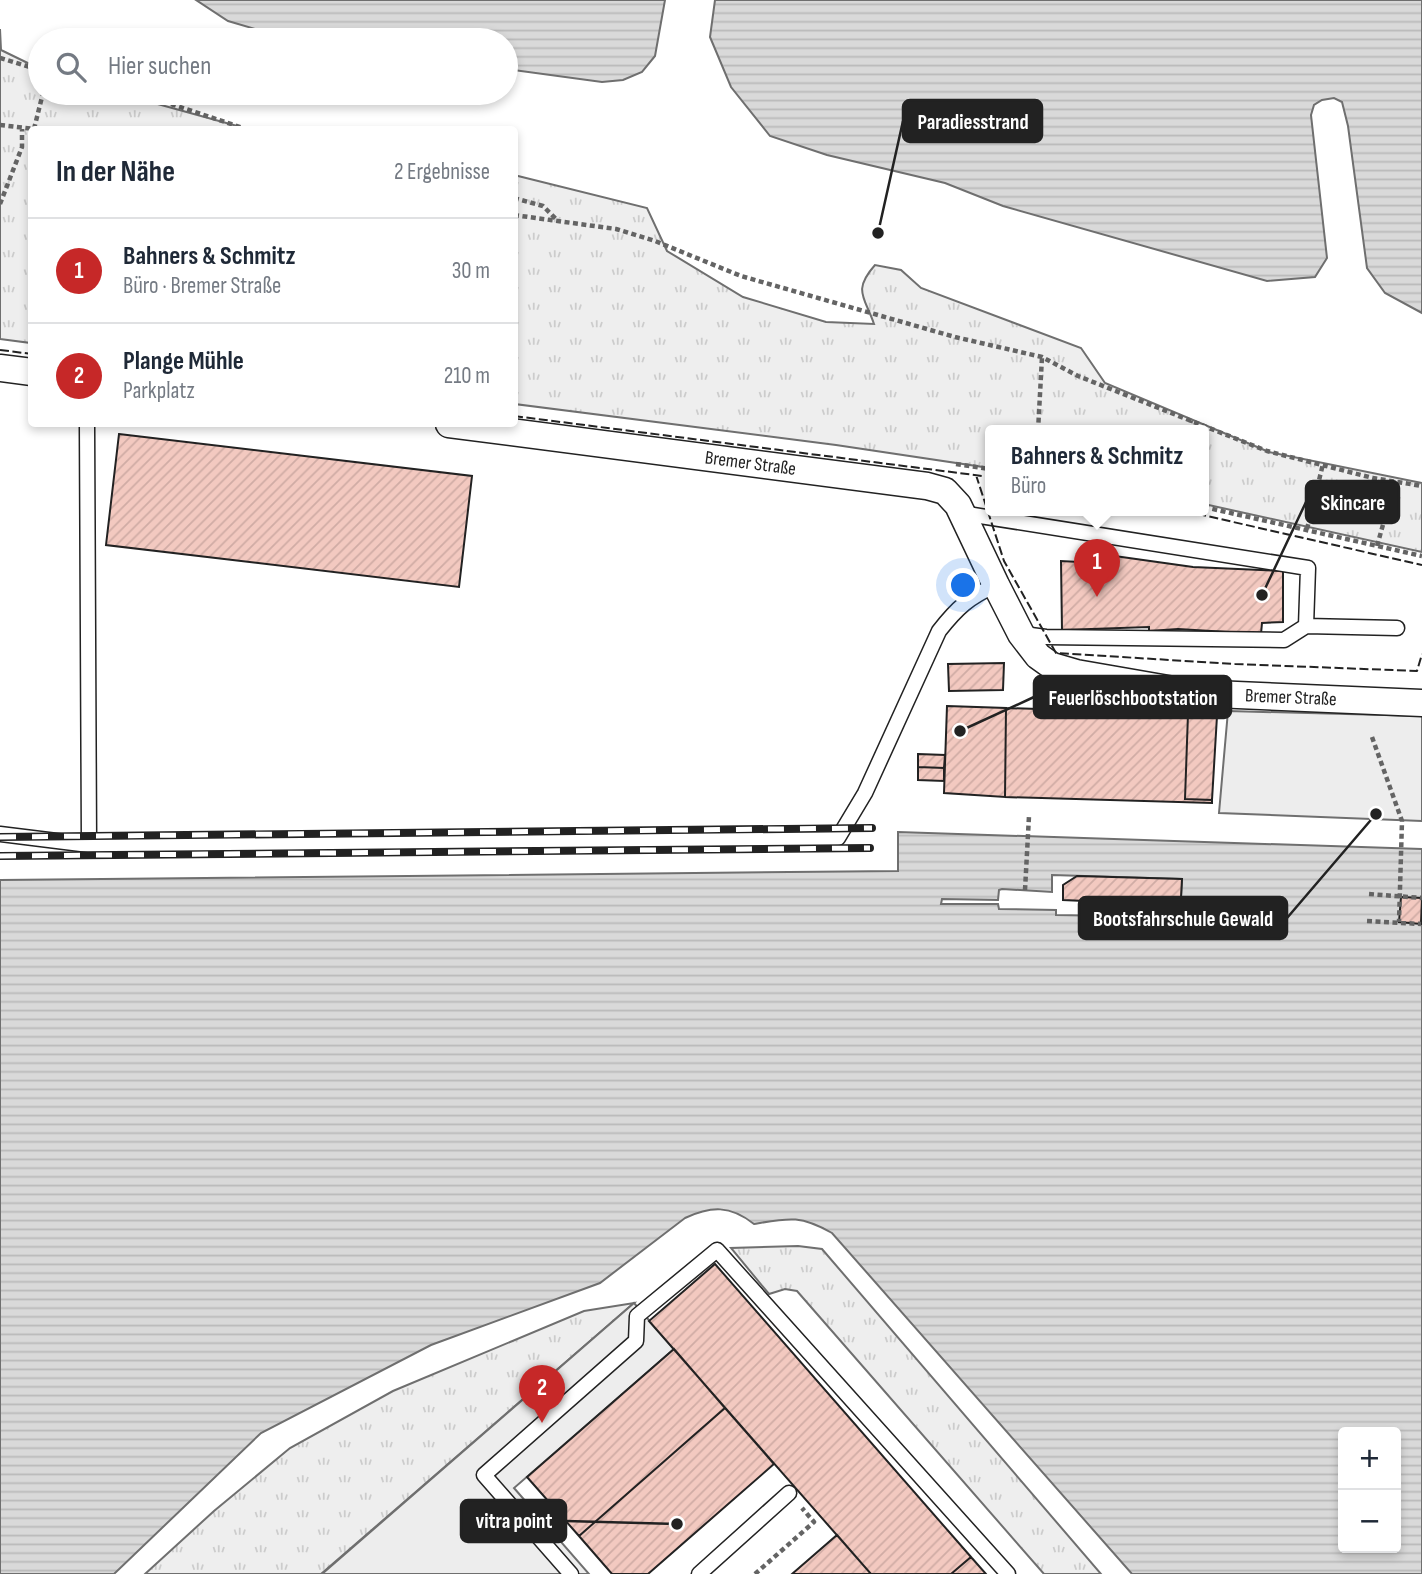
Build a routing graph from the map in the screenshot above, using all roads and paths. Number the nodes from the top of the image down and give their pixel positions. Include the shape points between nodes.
1 (0, 58) edge
2 (28, 66) edge
3 (40, 105) edge
4 (174, 105) edge
5 (0, 125) edge
6 (36, 126) edge
7 (237, 126) edge
8 (22, 129) junction
9 (28, 129) edge
10 (518, 199) edge
11 (0, 204) edge
12 (518, 215) edge
13 (556, 219) junction
14 (1042, 357) junction
15 (0, 368) edge
16 (28, 372) edge
17 (1191, 420) junction
18 (1038, 425) edge
19 (1190, 425) edge
20 (1202, 425) edge
21 (87, 427) edge
22 (472, 427) edge
23 (1209, 428) edge
24 (1323, 464) junction
25 (1395, 482) junction
26 (1422, 486) edge
27 (1209, 507) edge
28 (961, 513) junction
29 (1307, 529) junction
30 (1377, 546) junction
31 (1422, 556) edge
32 (996, 586) junction
33 (1306, 626) junction
34 (1397, 628) dead end
35 (1021, 634) junction
36 (1422, 703) edge
37 (1372, 737) dead end
38 (1029, 816) dead end
39 (0, 834) edge
40 (89, 845) junction
41 (1025, 890) dead end
42 (1369, 894) dead end
43 (1401, 897) junction
44 (1422, 898) edge
45 (1367, 921) dead end
46 (1399, 922) junction
47 (1422, 924) edge
48 (789, 1493) dead end
49 (814, 1522) dead end
50 (571, 1574) edge
51 (699, 1574) edge
52 (755, 1574) edge
53 (1008, 1574) edge

1 - 2 path
3 - 6 path
4 - 7 path
5 - 8 path
8 - 9 path
8 - 11 path via 22,147
10 - 13 path via 543,206
12 - 13 path
13 - 14 path via 616,229 741,276
14 - 17 path
14 - 18 path
15 - 16 street
17 - 19 path
17 - 20 path
21 - 40 lane
22 - 28 street, Bremer Straße via 927,486 945,491
23 - 24 path via 1267,451
24 - 25 path
24 - 29 path
25 - 26 path
25 - 30 path
27 - 29 path
28 - 32 street, Bremer Straße
28 - 33 lane via 1308,568
29 - 30 path
30 - 31 path
32 - 35 street, Bremer Straße
32 - 40 lane via 957,607 939,631 865,793 838,838
33 - 34 lane
33 - 35 lane via 1284,640
35 - 36 street, Bremer Straße via 1052,666 1191,693
37 - 43 path via 1402,821
38 - 41 path
39 - 40 lane
42 - 43 path
43 - 44 path
43 - 46 path
45 - 46 path
46 - 47 path
48 - 51 lane
49 - 52 path
50 - 53 lane via 484,1475 636,1340 637,1316 717,1250

